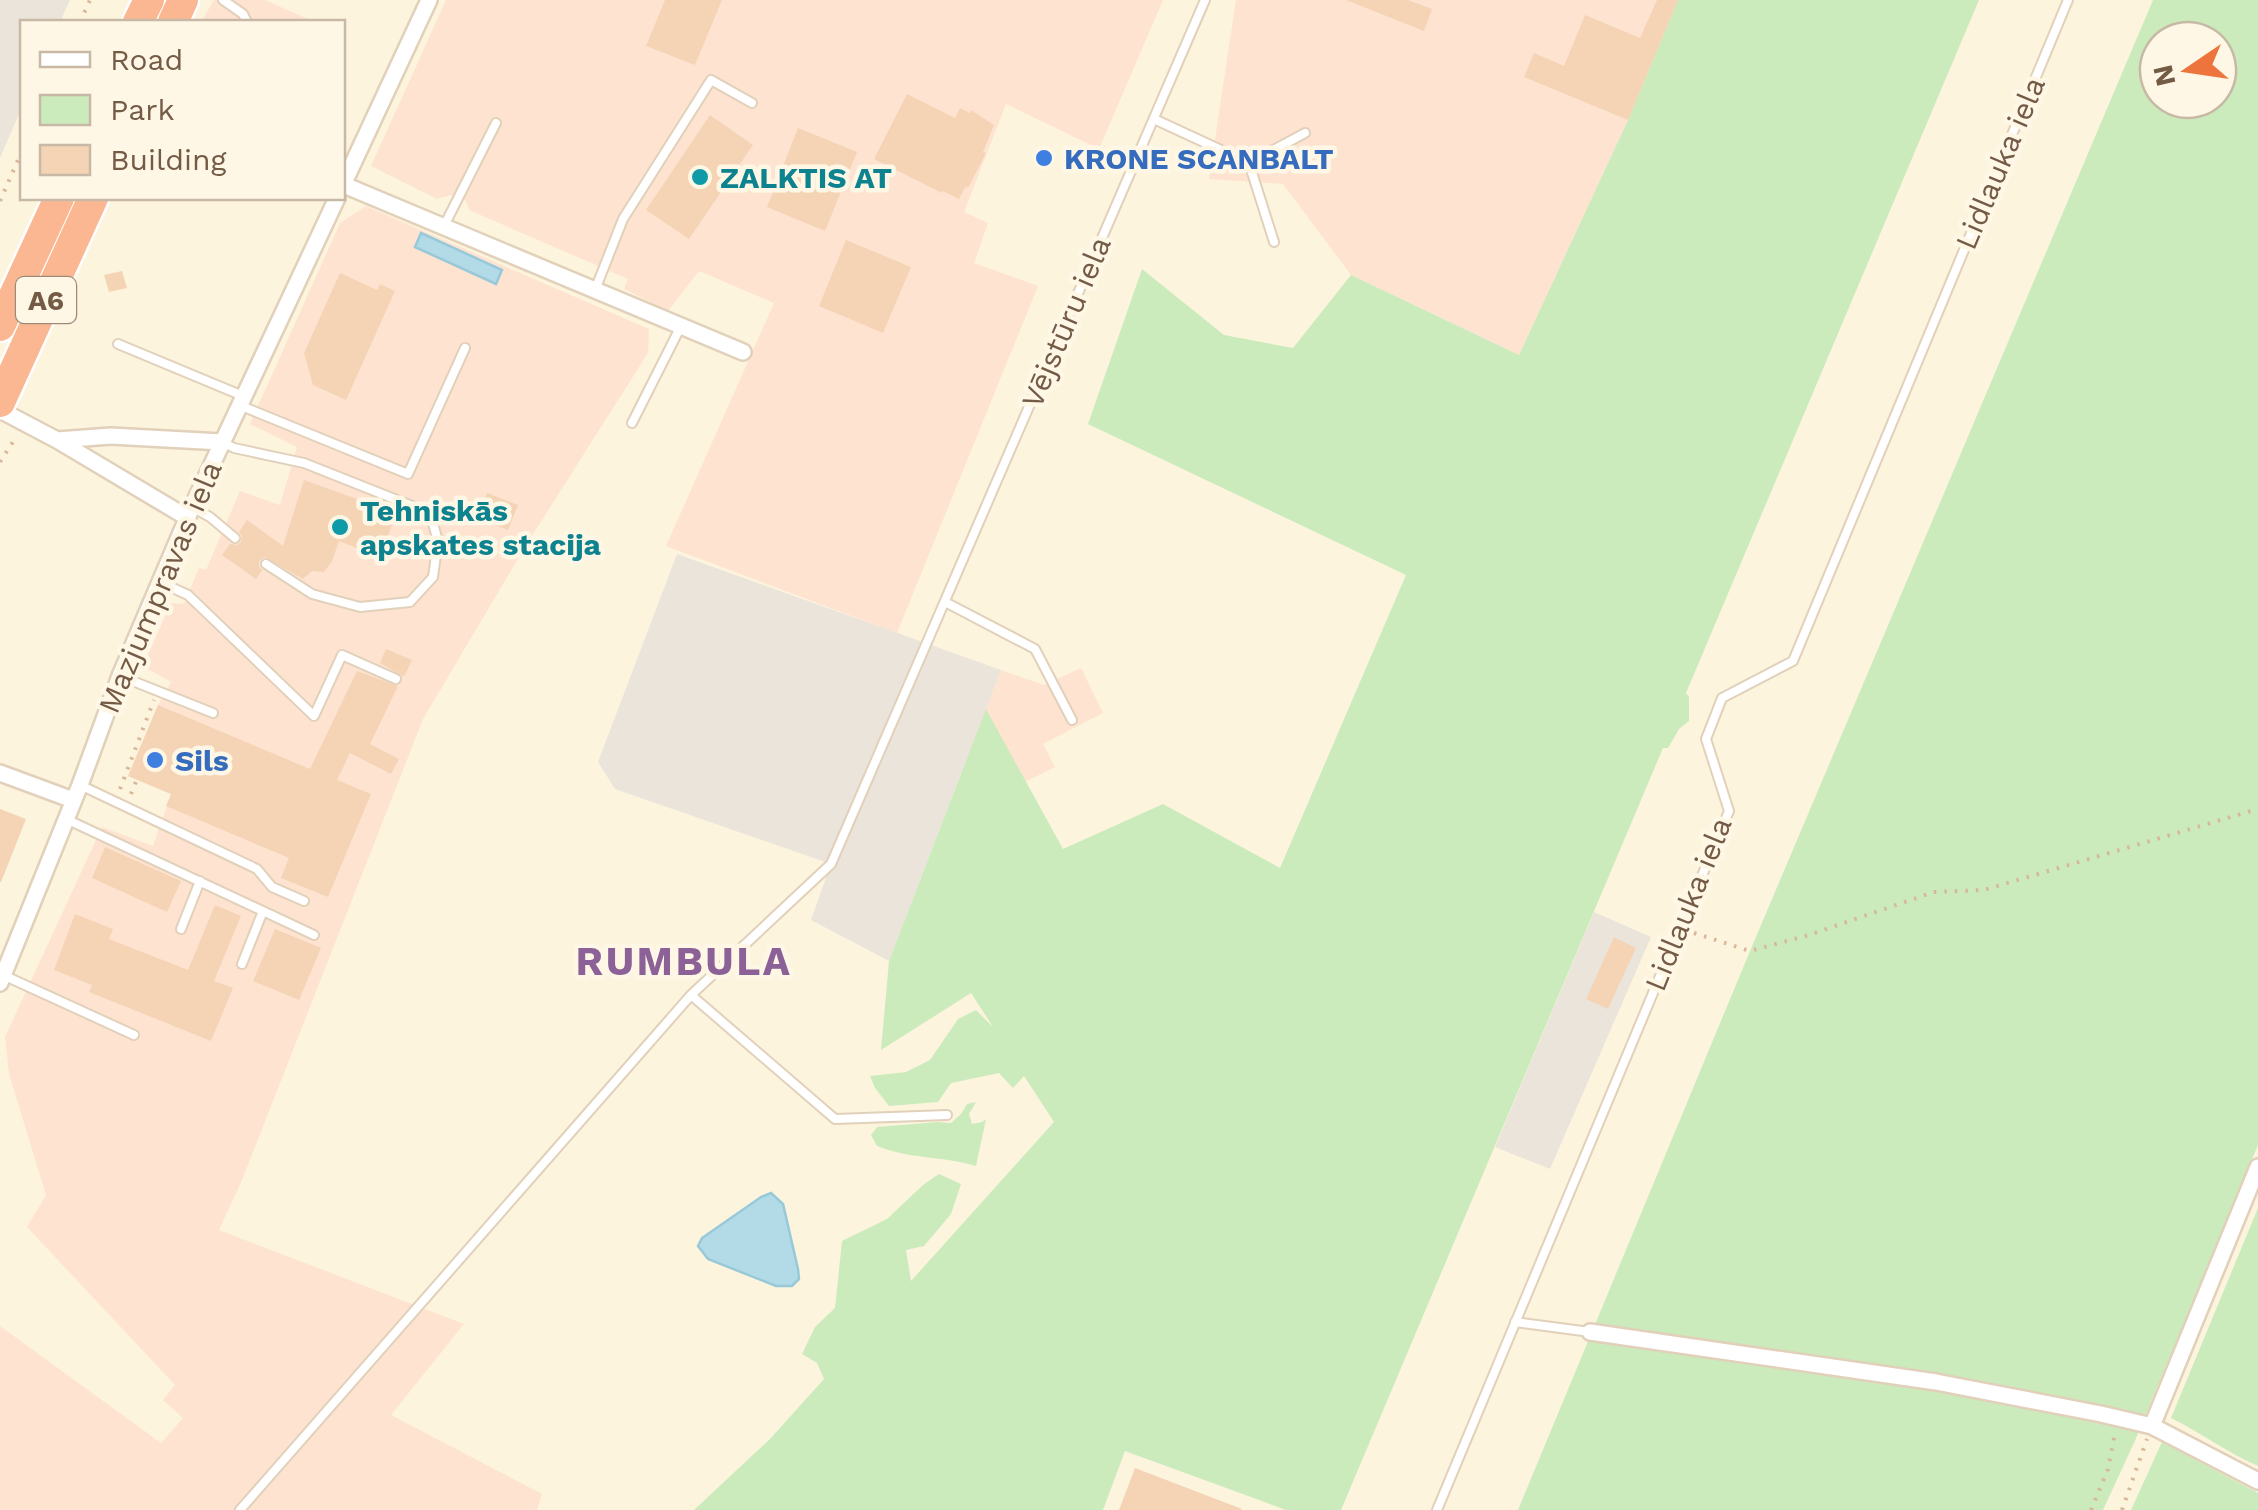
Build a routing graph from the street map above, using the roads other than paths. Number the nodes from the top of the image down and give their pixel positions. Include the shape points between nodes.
1 (223, 0) edge
2 (429, 0) edge
3 (1204, 0) edge
4 (2068, 0) edge
5 (245, 20) edge
6 (752, 103) dead end
7 (1154, 119) junction
8 (496, 123) dead end
9 (1305, 133) dead end
10 (1249, 163) junction
11 (345, 182) edge
12 (345, 187) edge
13 (57, 200) edge
14 (93, 200) edge
15 (337, 200) edge
16 (444, 227) junction
17 (1274, 242) dead end
18 (595, 290) junction
19 (3, 312) edge
20 (37, 320) junction
21 (680, 326) junction
22 (118, 344) dead end
23 (465, 348) dead end
24 (744, 352) dead end
25 (242, 400) junction
26 (0, 402) edge
27 (0, 410) edge
28 (632, 423) dead end
29 (57, 440) junction
30 (222, 442) junction
31 (190, 513) junction
32 (235, 538) dead end
33 (266, 564) dead end
34 (160, 582) junction
35 (945, 602) junction
36 (120, 676) junction
37 (396, 679) dead end
38 (213, 713) dead end
39 (1072, 720) dead end
40 (0, 773) edge
41 (76, 793) junction
42 (66, 819) junction
43 (200, 882) junction
44 (304, 901) dead end
45 (263, 911) junction
46 (181, 929) dead end
47 (314, 935) dead end
48 (242, 964) dead end
49 (2, 979) edge
50 (691, 995) junction
51 (134, 1035) dead end
52 (947, 1115) dead end
53 (2258, 1166) edge
54 (1515, 1322) junction
55 (1590, 1332) joint
56 (2152, 1426) junction
57 (2258, 1481) edge
58 (240, 1510) edge
59 (1437, 1510) edge

1 - 5 lane
2 - 11 street
3 - 7 lane, Vējstūru iela
4 - 54 lane, Lidlauka iela via 1793,661 1722,698 1706,739 1729,811
6 - 18 lane via 711,80 623,219
7 - 10 lane
7 - 35 lane, Vējstūru iela
8 - 16 lane
9 - 10 lane
10 - 17 lane
12 - 16 street
13 - 19 highway, A6
14 - 20 highway, A6
15 - 25 street, Mazjumpravas iela
16 - 18 street
18 - 21 street
19 - 20 street
20 - 26 highway, A6
21 - 24 street
21 - 28 lane
22 - 25 lane
23 - 25 lane via 408,474
25 - 30 street, Mazjumpravas iela
27 - 29 street
29 - 30 street
29 - 31 street
30 - 31 street, Mazjumpravas iela
30 - 33 lane via 304,464 430,513 438,541 433,577 410,602 360,608 312,594
31 - 32 lane via 210,517
31 - 34 street, Mazjumpravas iela
34 - 36 street, Mazjumpravas iela
34 - 37 lane via 188,595 314,716 342,656
35 - 39 lane via 1035,649
35 - 50 lane, Vējstūru iela via 831,864
36 - 38 lane
36 - 41 street, Mazjumpravas iela
40 - 41 street
41 - 42 street, Mazjumpravas iela
41 - 44 lane via 115,802 257,869 272,887
42 - 43 lane
42 - 49 street, Mazjumpravas iela
43 - 45 lane
43 - 46 lane
45 - 47 lane
45 - 48 lane
49 - 51 lane
50 - 52 lane via 835,1120
50 - 58 lane, Vējstūru iela
53 - 56 street
54 - 55 lane
54 - 59 lane, Lidlauka iela
55 - 56 street via 1936,1382
56 - 57 street

